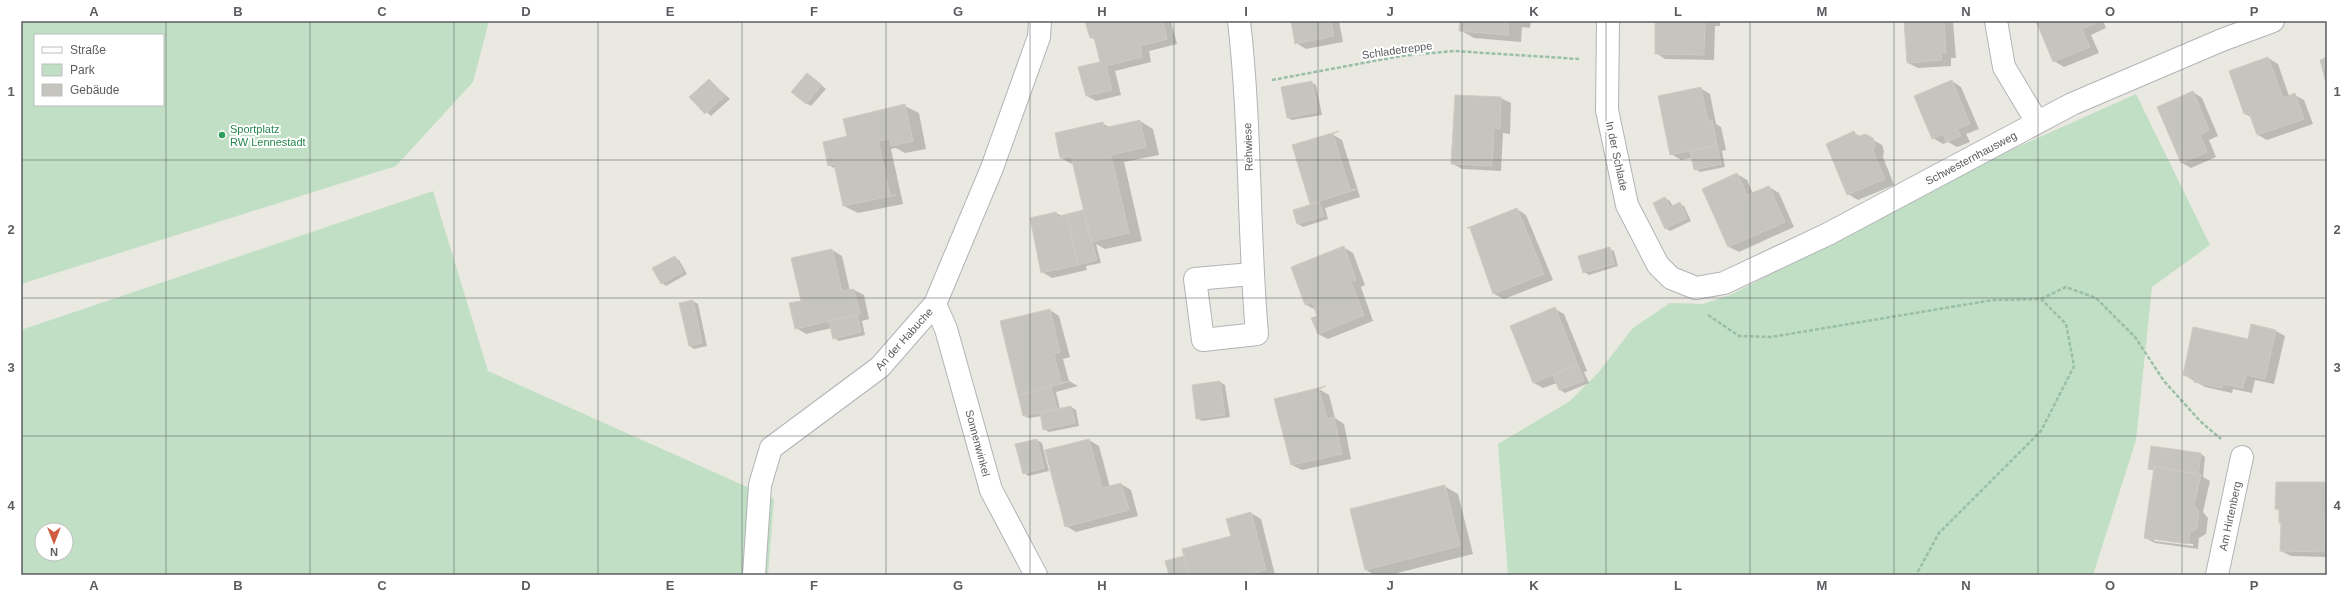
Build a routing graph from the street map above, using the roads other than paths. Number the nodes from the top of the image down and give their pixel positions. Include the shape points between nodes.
1 (1040, 21) edge
2 (1239, 21) edge
3 (1608, 21) edge
4 (1996, 21) edge
5 (2273, 21) edge
6 (2037, 122) junction
7 (1252, 274) dead end
8 (1671, 278) joint
9 (935, 304) junction
10 (2242, 457) road end
11 (754, 575) edge
12 (1036, 575) edge
13 (2217, 575) edge

1 - 9 street, An der Habuche via 1039,37 992,168
2 - 7 street, Rehwiese via 1246,85
3 - 8 street, In der Schlade via 1607,110 1627,205 1658,264
4 - 6 street via 2004,67
5 - 6 street, Schwesternhausweg via 2072,104
6 - 8 street, Schwesternhausweg via 1828,234 1724,283 1696,288
9 - 11 street, An der Habuche via 880,367 771,448 760,485
9 - 12 street, Sonnenwinkel via 946,329 990,490
10 - 13 street, Am Hirtenberg

